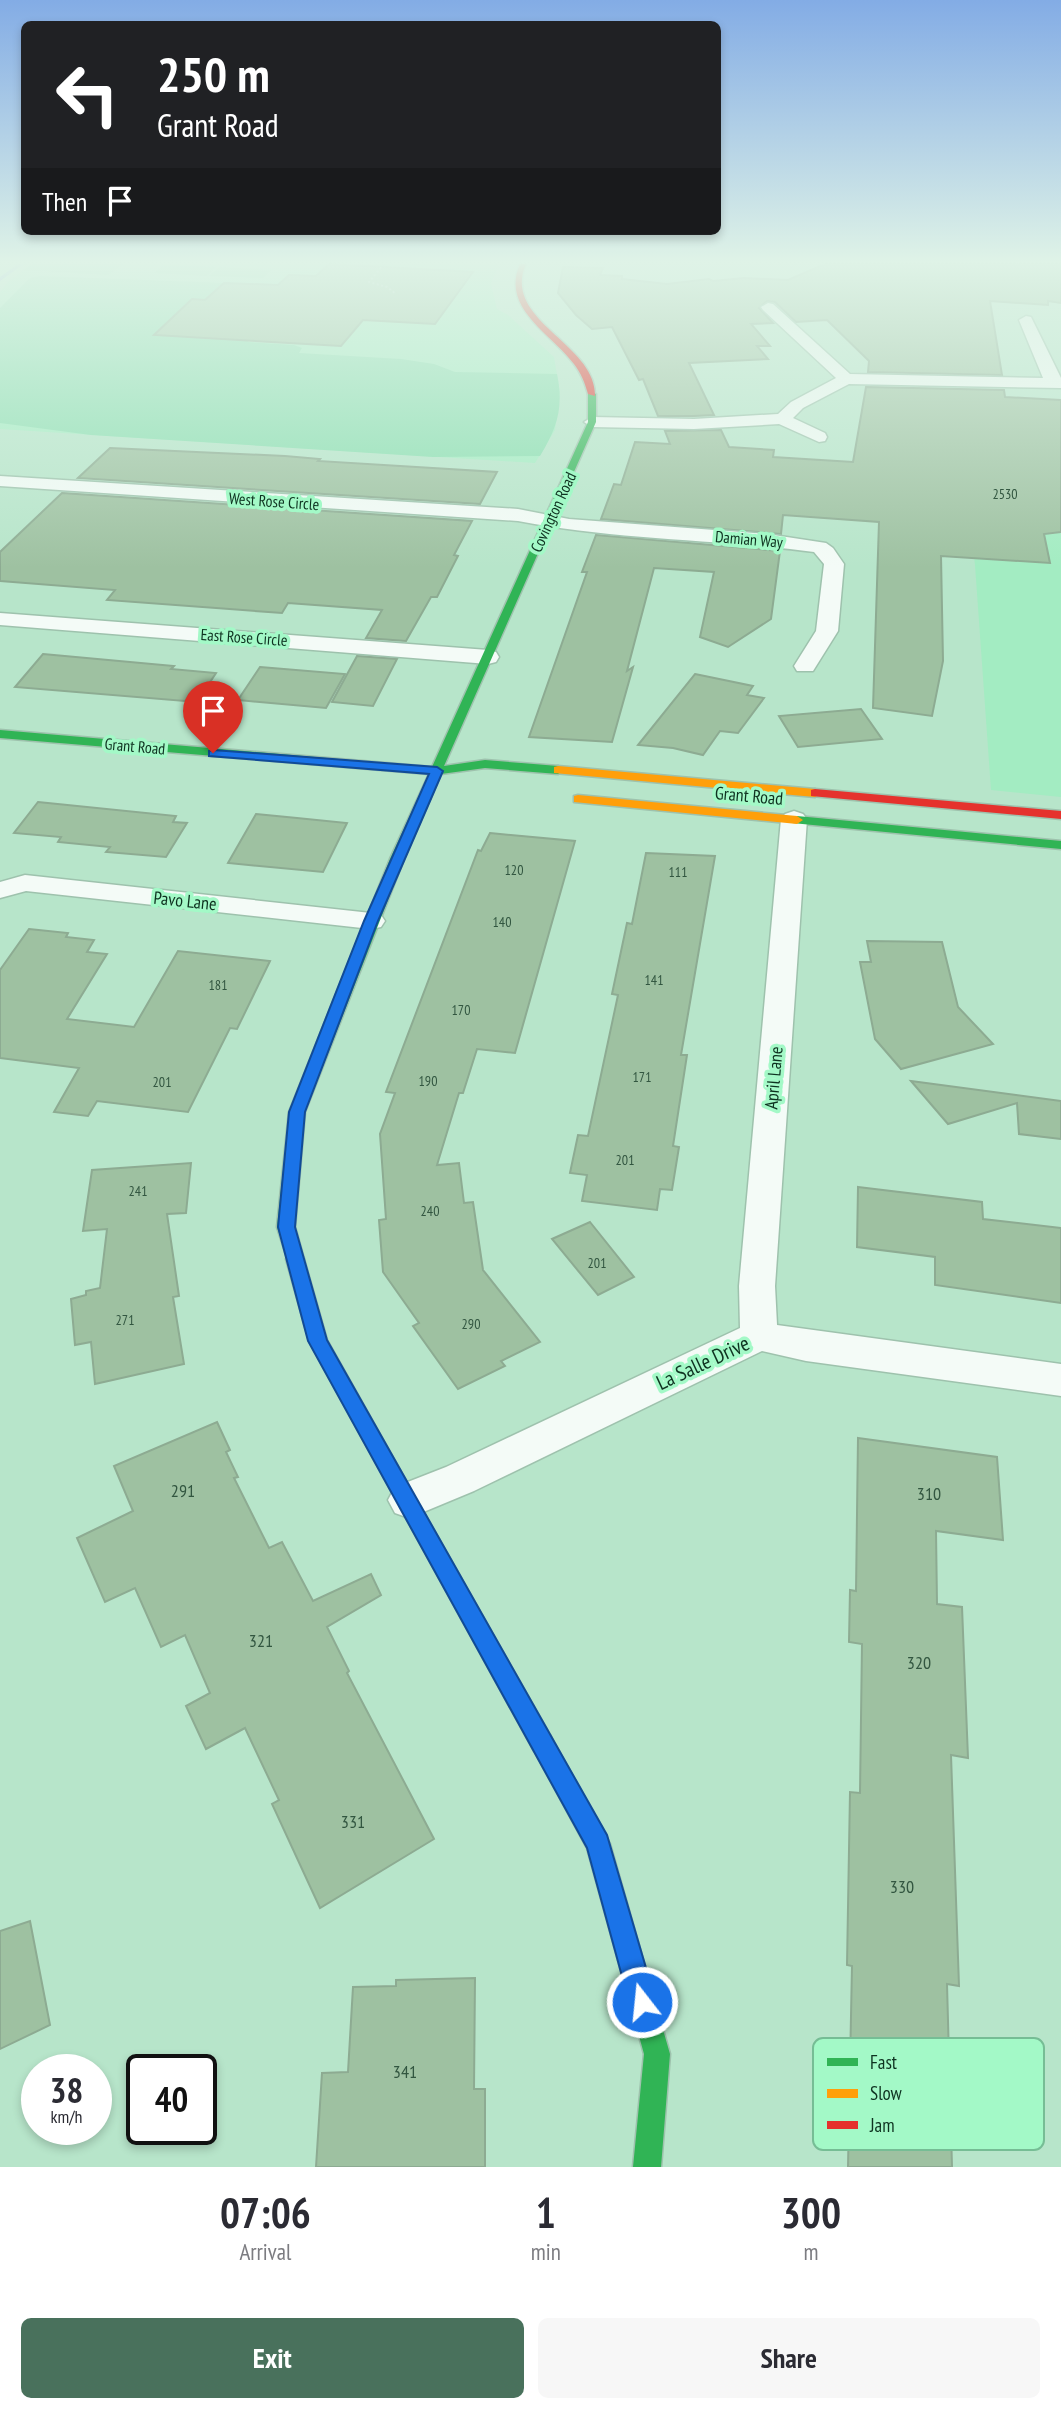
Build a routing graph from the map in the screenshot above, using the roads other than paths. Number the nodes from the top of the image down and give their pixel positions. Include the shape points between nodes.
1 (581, 365) edge
2 (831, 365) edge
3 (1048, 365) edge
4 (846, 379) junction
5 (1057, 383) edge
6 (782, 419) junction
7 (592, 422) junction
8 (819, 437) dead end
9 (0, 481) edge
10 (548, 521) junction
11 (0, 619) edge
12 (488, 657) junction
13 (805, 666) dead end
14 (0, 734) edge
15 (437, 771) junction
16 (462, 783) dead end
17 (558, 797) dead end
18 (1061, 815) edge
19 (794, 820) junction
20 (1061, 845) edge
21 (0, 890) edge
22 (371, 921) junction
23 (759, 1336) junction
24 (1061, 1380) edge
25 (409, 1500) junction
26 (647, 2167) edge

1 - 7 street, Covington Road via 592,390
2 - 4 street
3 - 5 street
4 - 5 street
4 - 6 street via 797,405
6 - 7 street via 694,424
6 - 8 street
7 - 10 street, Covington Road
9 - 10 street, West Rose Circle via 518,515
10 - 12 street, Covington Road
10 - 13 street, Damian Way via 794,542 827,552 834,564 827,631
11 - 12 street, East Rose Circle
12 - 15 street, Covington Road
14 - 15 street, Grant Road
15 - 16 street, Grant Road
15 - 18 street, Grant Road via 485,764
15 - 22 street, Covington Road
17 - 19 street, Grant Road
19 - 20 street, Grant Road
19 - 23 street, April Lane via 757,1286
21 - 22 street, Pavo Lane via 25,883
22 - 25 street, Covington Road via 297,1112 286,1227 317,1341
23 - 24 street, La Salle Drive
23 - 25 street, La Salle Drive
25 - 26 street, Covington Road via 598,1844 657,2054

